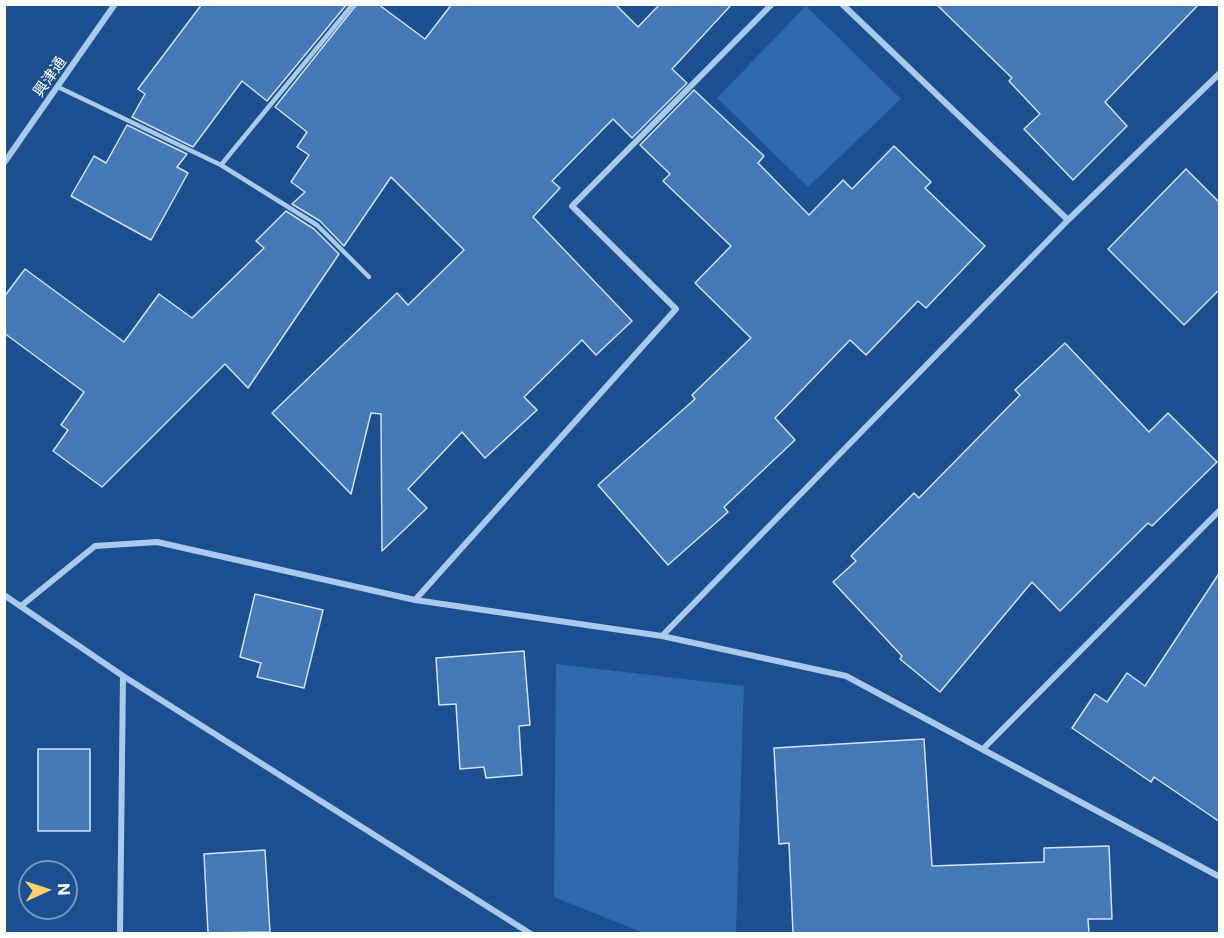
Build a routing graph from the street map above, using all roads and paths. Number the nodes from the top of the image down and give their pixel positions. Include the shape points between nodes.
1 (116, 4) edge
2 (354, 4) edge
3 (772, 4) edge
4 (842, 4) edge
5 (1220, 73) edge
6 (58, 87) junction
7 (4, 163) edge
8 (221, 165) junction
9 (1068, 220) junction
10 (369, 277) dead end
11 (1220, 510) edge
12 (4, 595) edge
13 (415, 600) junction
14 (21, 606) junction
15 (662, 636) junction
16 (123, 676) junction
17 (983, 749) junction
18 (1220, 877) edge
19 (120, 933) edge
20 (531, 933) edge

1 - 6 street, 興津通
2 - 8 lane
3 - 13 street via 572,206 676,309
4 - 9 street
5 - 9 street
6 - 7 street, 興津通
6 - 8 lane
8 - 10 lane via 317,225
9 - 15 street
11 - 17 street
12 - 14 street
13 - 14 street via 157,542 95,546
13 - 15 street
14 - 16 street
15 - 17 street via 846,676
16 - 19 street
16 - 20 street
17 - 18 street

